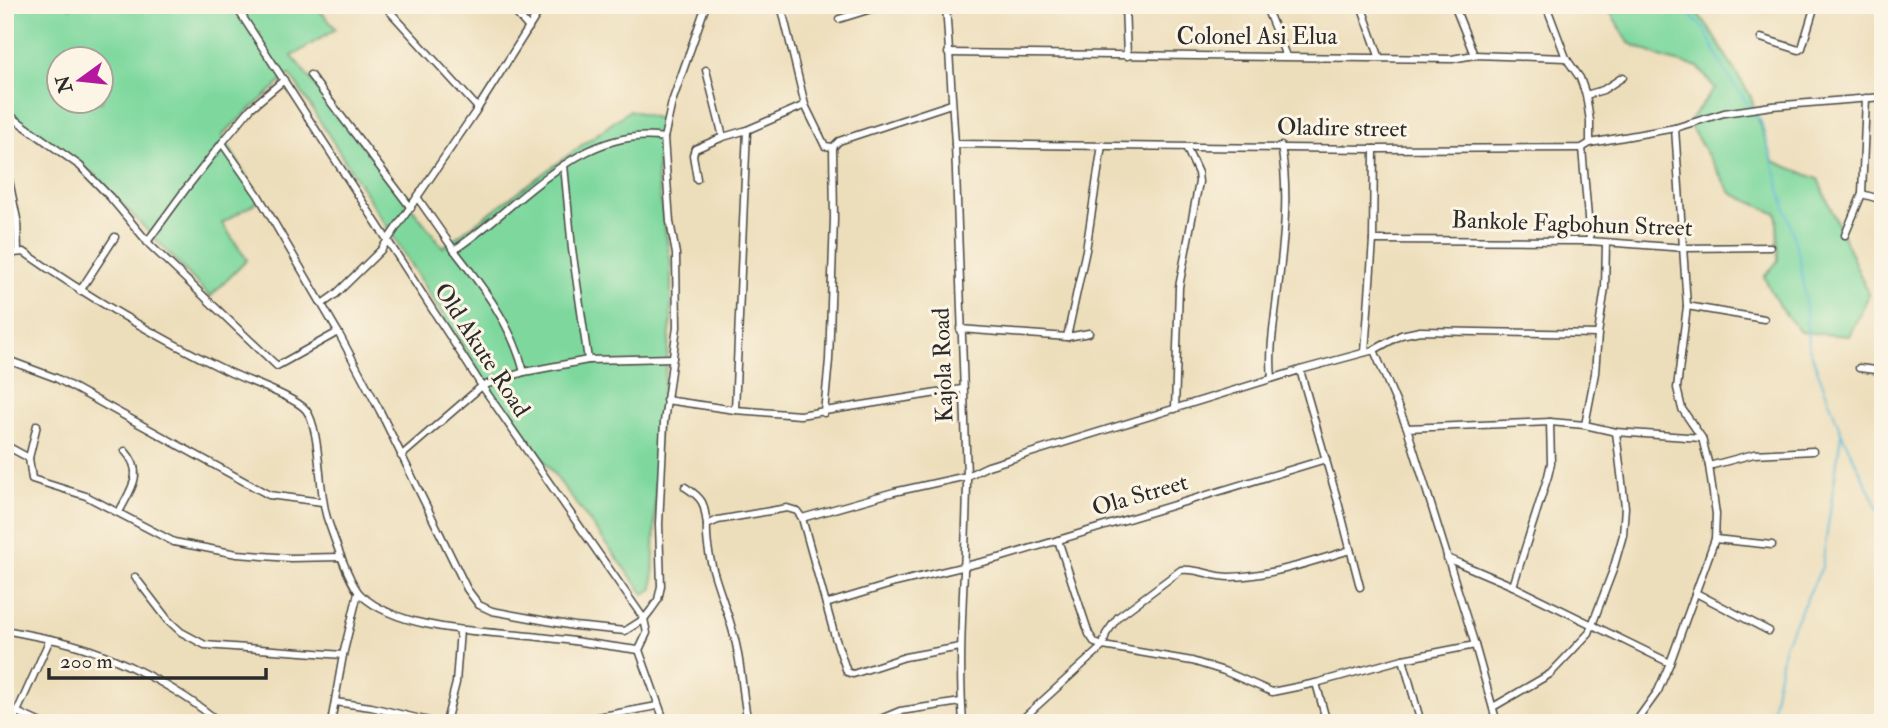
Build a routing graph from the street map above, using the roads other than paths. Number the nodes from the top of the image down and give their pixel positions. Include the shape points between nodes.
1 (235, 5) edge
2 (384, 5) edge
3 (509, 5) edge
4 (543, 5) edge
5 (706, 5) edge
6 (781, 5) edge
7 (884, 5) edge
8 (946, 5) edge
9 (1125, 5) edge
10 (1265, 5) edge
11 (1361, 5) edge
12 (1454, 5) edge
13 (1546, 5) edge
14 (1815, 5) edge
15 (839, 19) dead end
16 (530, 28) junction
17 (1761, 38) dead end
18 (948, 53) junction
19 (1474, 55) junction
20 (1127, 56) junction
21 (1286, 56) junction
22 (1379, 56) junction
23 (1566, 58) junction
24 (706, 70) dead end
25 (310, 75) dead end
26 (1623, 77) dead end
27 (284, 79) junction
28 (1586, 95) junction
29 (1883, 97) edge
30 (1866, 98) junction
31 (951, 104) junction
32 (804, 105) junction
33 (478, 108) junction
34 (5, 112) edge
35 (1675, 128) junction
36 (747, 130) junction
37 (723, 137) junction
38 (664, 138) junction
39 (222, 143) junction
40 (955, 144) junction
41 (1590, 144) junction
42 (1101, 145) junction
43 (1281, 146) junction
44 (833, 147) junction
45 (1186, 147) junction
46 (1582, 148) junction
47 (1374, 149) junction
48 (5, 161) edge
49 (564, 165) junction
50 (697, 179) dead end
51 (1861, 194) junction
52 (417, 197) junction
53 (1883, 200) edge
54 (411, 208) junction
55 (1845, 235) dead end
56 (115, 237) dead end
57 (387, 240) junction
58 (1373, 240) junction
59 (1590, 241) junction
60 (148, 242) junction
61 (1606, 243) junction
62 (1770, 247) dead end
63 (1685, 248) junction
64 (454, 250) junction
65 (19, 251) junction
66 (5, 264) edge
67 (80, 291) junction
68 (322, 304) junction
69 (1687, 306) junction
70 (1764, 319) dead end
71 (960, 329) junction
72 (338, 332) junction
73 (1089, 333) dead end
74 (1598, 334) junction
75 (1067, 337) junction
76 (1374, 350) junction
77 (1365, 352) junction
78 (673, 358) junction
79 (5, 359) edge
80 (588, 360) junction
81 (1859, 368) dead end
82 (1300, 370) junction
83 (1883, 371) edge
84 (524, 372) junction
85 (1272, 378) junction
86 (482, 386) junction
87 (962, 389) junction
88 (666, 400) junction
89 (1175, 409) junction
90 (736, 410) junction
91 (824, 413) junction
92 (1550, 422) junction
93 (37, 425) dead end
94 (1586, 425) junction
95 (1407, 428) junction
96 (1616, 432) junction
97 (1702, 438) junction
98 (5, 445) edge
99 (125, 451) dead end
100 (1813, 451) dead end
101 (401, 456) junction
102 (29, 458) junction
103 (1326, 459) junction
104 (1709, 466) junction
105 (967, 476) junction
106 (685, 487) dead end
107 (322, 502) junction
108 (120, 512) junction
109 (802, 518) junction
110 (707, 525) junction
111 (1715, 539) junction
112 (1058, 540) junction
113 (1772, 545) dead end
114 (1350, 550) junction
115 (341, 557) junction
116 (1447, 558) junction
117 (964, 568) junction
118 (135, 577) dead end
119 (1513, 586) junction
120 (1360, 587) dead end
121 (358, 593) junction
122 (1696, 593) junction
123 (826, 604) junction
124 (644, 619) junction
125 (1592, 625) junction
126 (5, 630) edge
127 (460, 630) junction
128 (1769, 631) dead end
129 (50, 639) junction
130 (1475, 645) junction
131 (1103, 646) junction
132 (960, 647) junction
133 (639, 650) junction
134 (343, 655) junction
135 (1403, 659) junction
136 (1670, 663) junction
137 (1316, 683) junction
138 (335, 702) junction
139 (961, 702) junction
140 (657, 706) junction
141 (1493, 707) junction
142 (17, 712) junction
143 (446, 722) edge
144 (1637, 722) edge
145 (12, 723) edge
146 (41, 723) edge
147 (220, 723) edge
148 (331, 723) edge
149 (452, 723) edge
150 (565, 723) edge
151 (665, 723) edge
152 (748, 723) edge
153 (872, 723) edge
154 (963, 723) edge
155 (1018, 723) edge
156 (1327, 723) edge
157 (1421, 723) edge
158 (1497, 723) edge

1 - 27 street, Old Akute Road
2 - 33 street
3 - 16 street
4 - 16 street
5 - 38 street
6 - 32 street
7 - 15 street
8 - 18 street, Kajola Road
9 - 20 street
10 - 21 street
11 - 22 street
12 - 19 street
13 - 23 street
14 - 17 street via 1799,50
16 - 33 street
18 - 20 street, Colonel Asi Elua
18 - 31 street, Kajola Road
19 - 22 street, Colonel Asi Elua via 1452,59
19 - 23 street, Colonel Asi Elua
20 - 21 street, Colonel Asi Elua
21 - 22 street, Colonel Asi Elua
23 - 28 street
24 - 37 street
25 - 54 street
26 - 28 street
27 - 39 street via 251,108
27 - 57 street, Old Akute Road
28 - 41 street
29 - 30 street, Oladire street
30 - 35 street, Oladire street via 1724,113
30 - 51 street
31 - 40 street, Kajola Road
31 - 44 street via 839,141
32 - 36 street
32 - 44 street via 825,146
33 - 52 street
34 - 60 street via 80,166
35 - 41 street, Oladire street
35 - 63 street
36 - 37 street
36 - 90 street
37 - 50 street via 695,149
38 - 49 street via 626,137
38 - 78 street via 676,254
39 - 60 street
39 - 68 street
40 - 42 street, Oladire street
40 - 71 street, Kajola Road
41 - 46 street, Oladire street
42 - 45 street, Oladire street
42 - 75 street via 1086,250
43 - 45 street, Oladire street
43 - 47 street, Oladire street
43 - 85 street via 1286,192
44 - 91 street
45 - 89 street via 1199,182 1179,287
46 - 47 street, Oladire street
46 - 59 street
47 - 58 street
48 - 65 street
49 - 64 street
49 - 80 street
51 - 53 street
51 - 55 street
52 - 54 street
52 - 64 street
54 - 57 street
56 - 67 street
57 - 68 street via 375,257
57 - 86 street, Old Akute Road
58 - 59 street, Bankole Fagbohun Street
58 - 77 street
59 - 61 street, Bankole Fagbohun Street
60 - 72 street via 277,366
61 - 63 street, Bankole Fagbohun Street
61 - 74 street
62 - 63 street, Bankole Fagbohun Street
63 - 69 street
64 - 84 street via 507,327
65 - 66 street
65 - 67 street
67 - 107 street via 225,370 301,405 313,429
68 - 72 street
69 - 70 street
69 - 97 street via 1677,388 1682,409
71 - 75 street
71 - 87 street, Kajola Road
72 - 101 street
73 - 75 street
74 - 76 street via 1420,331 1401,335
74 - 94 street
76 - 77 street
76 - 95 street
77 - 82 street
78 - 80 street
78 - 88 street
79 - 107 street via 56,377 268,495
80 - 84 street
81 - 83 street
82 - 85 street
82 - 103 street
84 - 86 street
85 - 89 street
86 - 101 street
86 - 124 street, Old Akute Road
87 - 91 street
87 - 105 street, Kajola Road
88 - 90 street
88 - 124 street via 659,524 661,586 658,600
89 - 105 street
90 - 91 street
92 - 94 street
92 - 95 street
92 - 119 street via 1551,463
93 - 102 street
94 - 96 street
95 - 116 street
96 - 97 street
96 - 125 street via 1625,507 1623,535
97 - 104 street
98 - 102 street
99 - 108 street via 134,461 136,477
100 - 104 street via 1755,454
101 - 124 street via 479,605 546,621 625,632
102 - 108 street via 30,474 37,482
103 - 112 street, Ola Street
103 - 114 street
104 - 111 street
105 - 109 street
105 - 117 street, Kajola Road
106 - 110 street via 704,503
107 - 115 street
108 - 115 street via 174,542 237,554
109 - 110 street via 787,508
109 - 123 street
110 - 152 street via 715,576 740,661
111 - 113 street
111 - 122 street
112 - 117 street, Ola Street
112 - 131 street via 1089,634
114 - 120 street
114 - 131 street via 1249,576 1181,570 1118,617
115 - 121 street
116 - 119 street
116 - 130 street
117 - 123 street, Ola Street
117 - 132 street, Kajola Road
118 - 134 street via 168,620 205,645
119 - 125 street
121 - 127 street via 397,615
121 - 134 street
122 - 128 street
122 - 136 street
123 - 132 street via 847,673
124 - 133 street via 647,633
125 - 136 street
125 - 141 street via 1585,640 1560,667
126 - 129 street
127 - 133 street
127 - 143 street via 456,683
129 - 142 street
129 - 147 street via 83,648 164,684
130 - 135 street
130 - 141 street
131 - 137 street via 1192,661 1272,692
131 - 155 street
132 - 139 street, Kajola Road
133 - 140 street
134 - 138 street
135 - 137 street
135 - 157 street
136 - 144 street
137 - 156 street
138 - 143 street
138 - 148 street
139 - 153 street via 900,711
139 - 154 street, Kajola Road
140 - 150 street
140 - 151 street
141 - 158 street
142 - 145 street
142 - 146 street
143 - 149 street

